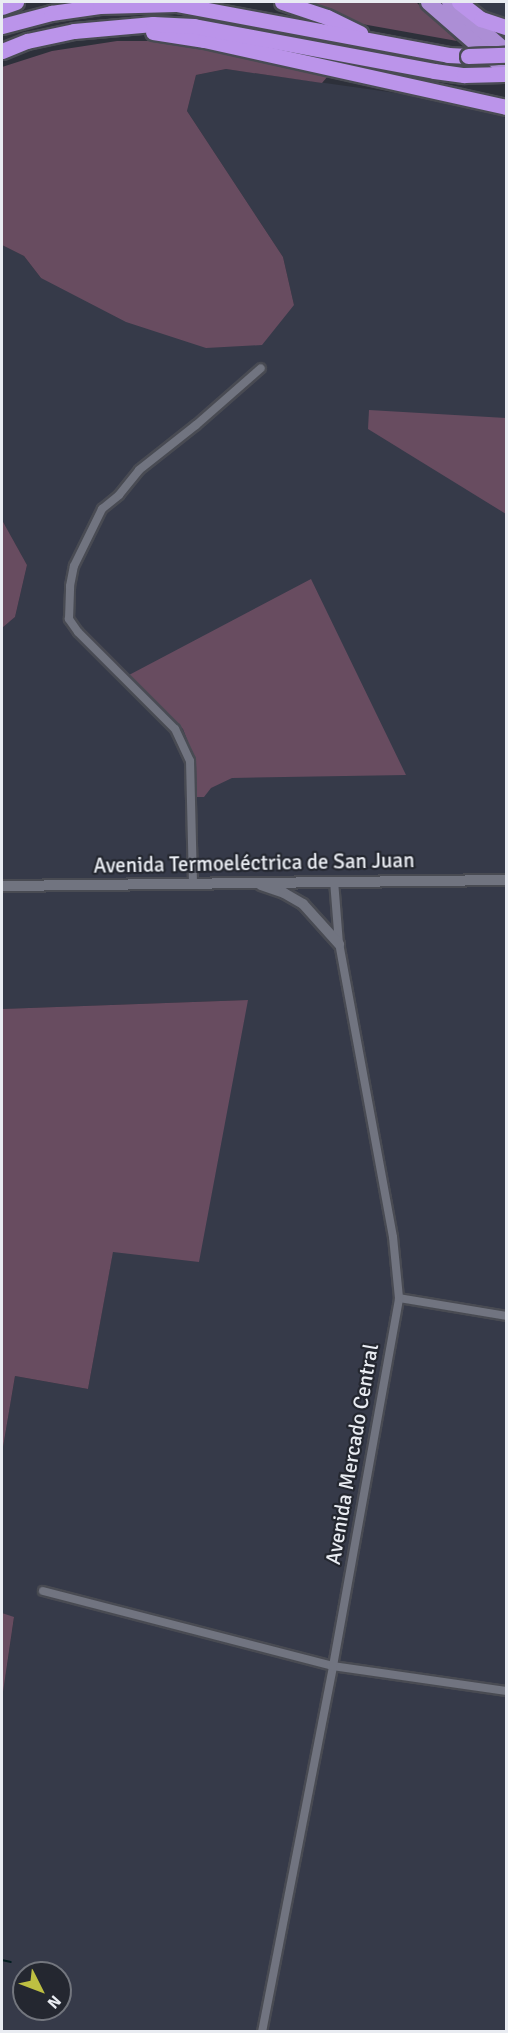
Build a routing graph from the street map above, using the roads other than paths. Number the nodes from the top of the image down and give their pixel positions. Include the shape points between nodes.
1 (16, 2) edge
2 (282, 2) edge
3 (428, 2) edge
4 (449, 2) edge
5 (459, 2) edge
6 (2, 7) edge
7 (2, 26) edge
8 (124, 27) junction
9 (507, 27) edge
10 (379, 42) junction
11 (2, 51) edge
12 (507, 53) edge
13 (507, 72) edge
14 (507, 107) edge
15 (261, 368) dead end
16 (507, 880) edge
17 (334, 881) junction
18 (252, 882) junction
19 (193, 883) junction
20 (2, 886) edge
21 (339, 944) junction
22 (399, 1298) junction
23 (507, 1316) edge
24 (43, 1591) dead end
25 (333, 1666) junction
26 (507, 1691) edge
27 (262, 2031) edge

1 - 6 highway
2 - 10 highway via 327,17
3 - 13 highway
4 - 12 highway
5 - 9 highway via 481,19
7 - 10 highway via 100,6 176,4
8 - 11 highway via 74,31
8 - 13 highway via 194,26 434,71 489,75
8 - 14 highway via 204,40
10 - 12 highway, bridge via 448,55
15 - 19 street via 139,470 102,509 74,566 70,586 69,619 175,729 190,761
16 - 17 street, Avenida Termoeléctrica de San Juan
17 - 18 street, Avenida Termoeléctrica de San Juan
17 - 21 street, Avenida Mercado Central
18 - 19 street, Avenida Termoeléctrica de San Juan
18 - 21 street via 303,904
19 - 20 street, Avenida Termoeléctrica de San Juan
21 - 22 street, Avenida Mercado Central via 393,1237
22 - 23 street
22 - 25 street, Avenida Mercado Central
24 - 25 street
25 - 26 street
25 - 27 street, Avenida Mercado Central

